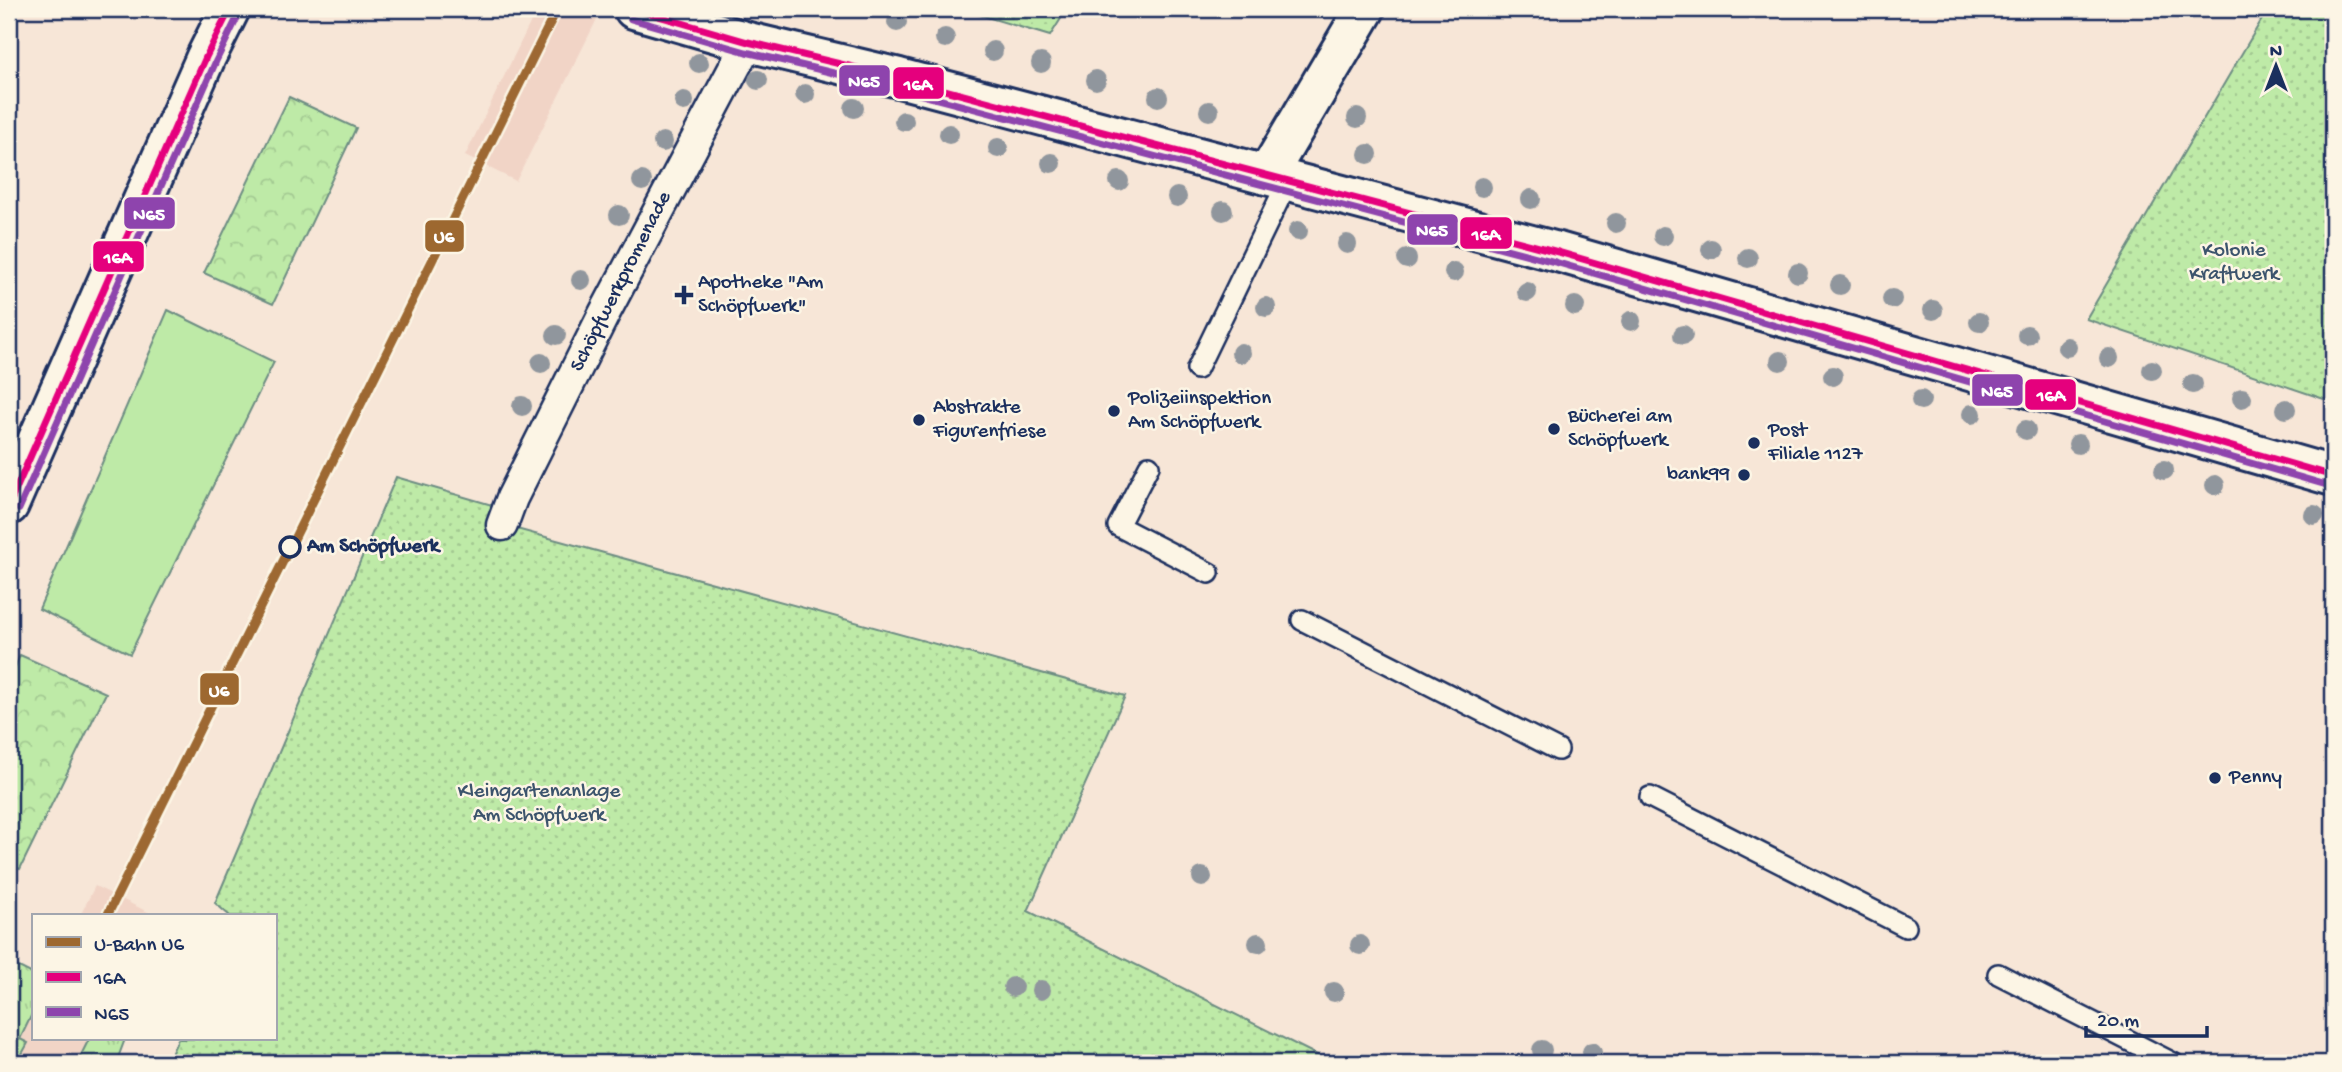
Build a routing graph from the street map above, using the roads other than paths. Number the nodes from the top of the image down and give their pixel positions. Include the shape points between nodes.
1 (230, 9) edge
2 (634, 9) edge
3 (1365, 9) edge
4 (748, 42) junction
5 (1278, 178) junction
6 (1196, 369) dead end
7 (1149, 466) dead end
8 (2333, 476) edge
9 (9, 505) edge
10 (502, 525) dead end
11 (1209, 573) dead end
12 (1302, 620) dead end
13 (1558, 750) dead end
14 (1650, 797) dead end
15 (1906, 927) dead end
16 (1998, 974) dead end
17 (2173, 1063) edge

1 - 9 street
2 - 4 street
3 - 5 street
4 - 5 street
4 - 10 street, Schöpfwerkpromenade via 604,314
5 - 6 lane
5 - 8 street via 1558,252
7 - 11 lane via 1118,526
12 - 13 lane
14 - 15 lane
16 - 17 lane

